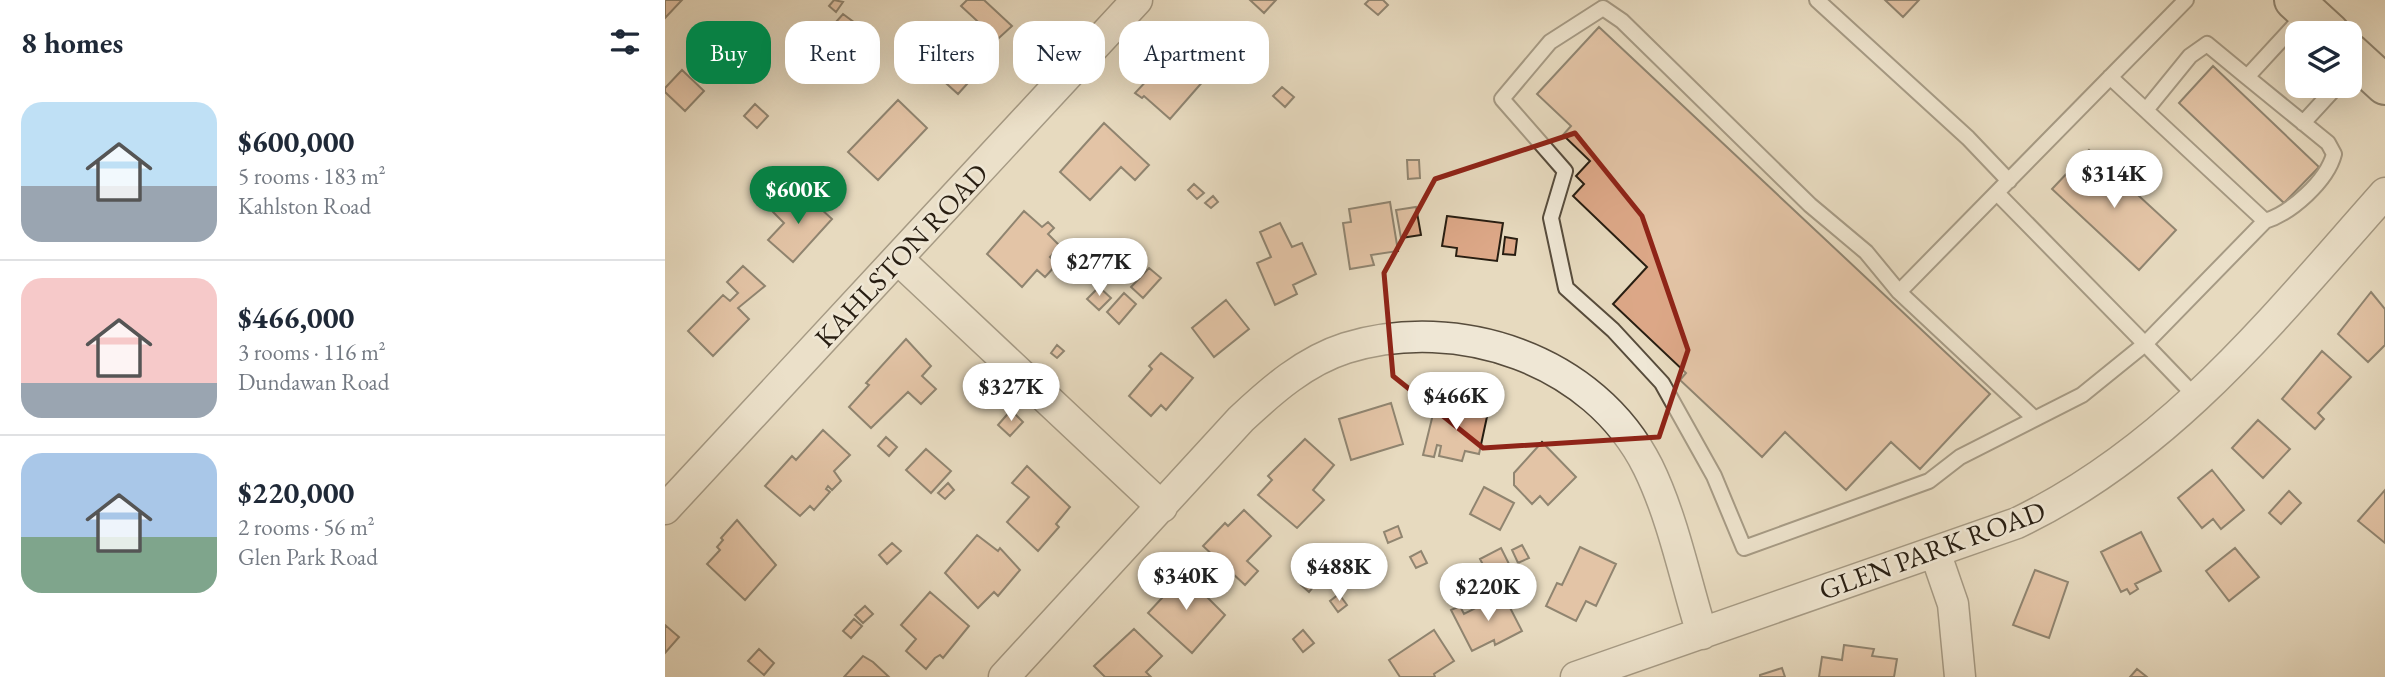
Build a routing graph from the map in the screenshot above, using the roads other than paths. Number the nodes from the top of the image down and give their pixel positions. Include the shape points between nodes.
1 (1137, 0) edge
2 (1817, 0) edge
3 (2186, 0) edge
4 (2310, 15) edge
5 (2110, 77) junction
6 (2247, 77) junction
7 (2329, 98) edge
8 (2146, 110) junction
9 (2303, 123) junction
10 (2009, 181) junction
11 (1997, 193) junction
12 (2385, 193) edge
13 (2265, 221) junction
14 (898, 259) junction
15 (1899, 292) junction
16 (2145, 344) junction
17 (2196, 397) junction
18 (2035, 419) junction
19 (1162, 507) junction
20 (665, 509) edge
21 (1935, 552) junction
22 (1702, 634) junction
23 (1004, 677) edge
24 (1576, 677) edge
25 (1960, 677) edge

1 - 14 street, KAHLSTON ROAD
2 - 10 lane
3 - 5 lane
4 - 6 lane
5 - 8 lane
5 - 10 lane
6 - 8 lane via 2207,44 2190,56
6 - 9 lane
7 - 9 lane
8 - 13 lane
9 - 13 lane via 2328,143 2334,154 2331,165 2291,210
10 - 11 lane
11 - 15 lane
11 - 16 lane
12 - 17 street, GLEN PARK ROAD
13 - 16 lane
14 - 19 street
14 - 20 street, KAHLSTON ROAD
15 - 18 lane
15 - 18 lane via 1866,251 1811,205 1604,8 1550,42 1502,99 1565,171 1551,218 1566,288 1662,383 1714,476 1744,548 1929,481 1960,457
16 - 17 lane
16 - 18 lane via 2082,395
17 - 21 street, GLEN PARK ROAD via 2159,433 2065,499 2017,523
19 - 22 street via 1241,419 1295,373 1318,360 1377,341 1425,337 1481,341 1538,361 1594,399 1623,429 1648,467
19 - 23 street
21 - 22 street, GLEN PARK ROAD
21 - 25 street via 1953,604
22 - 24 street, GLEN PARK ROAD

